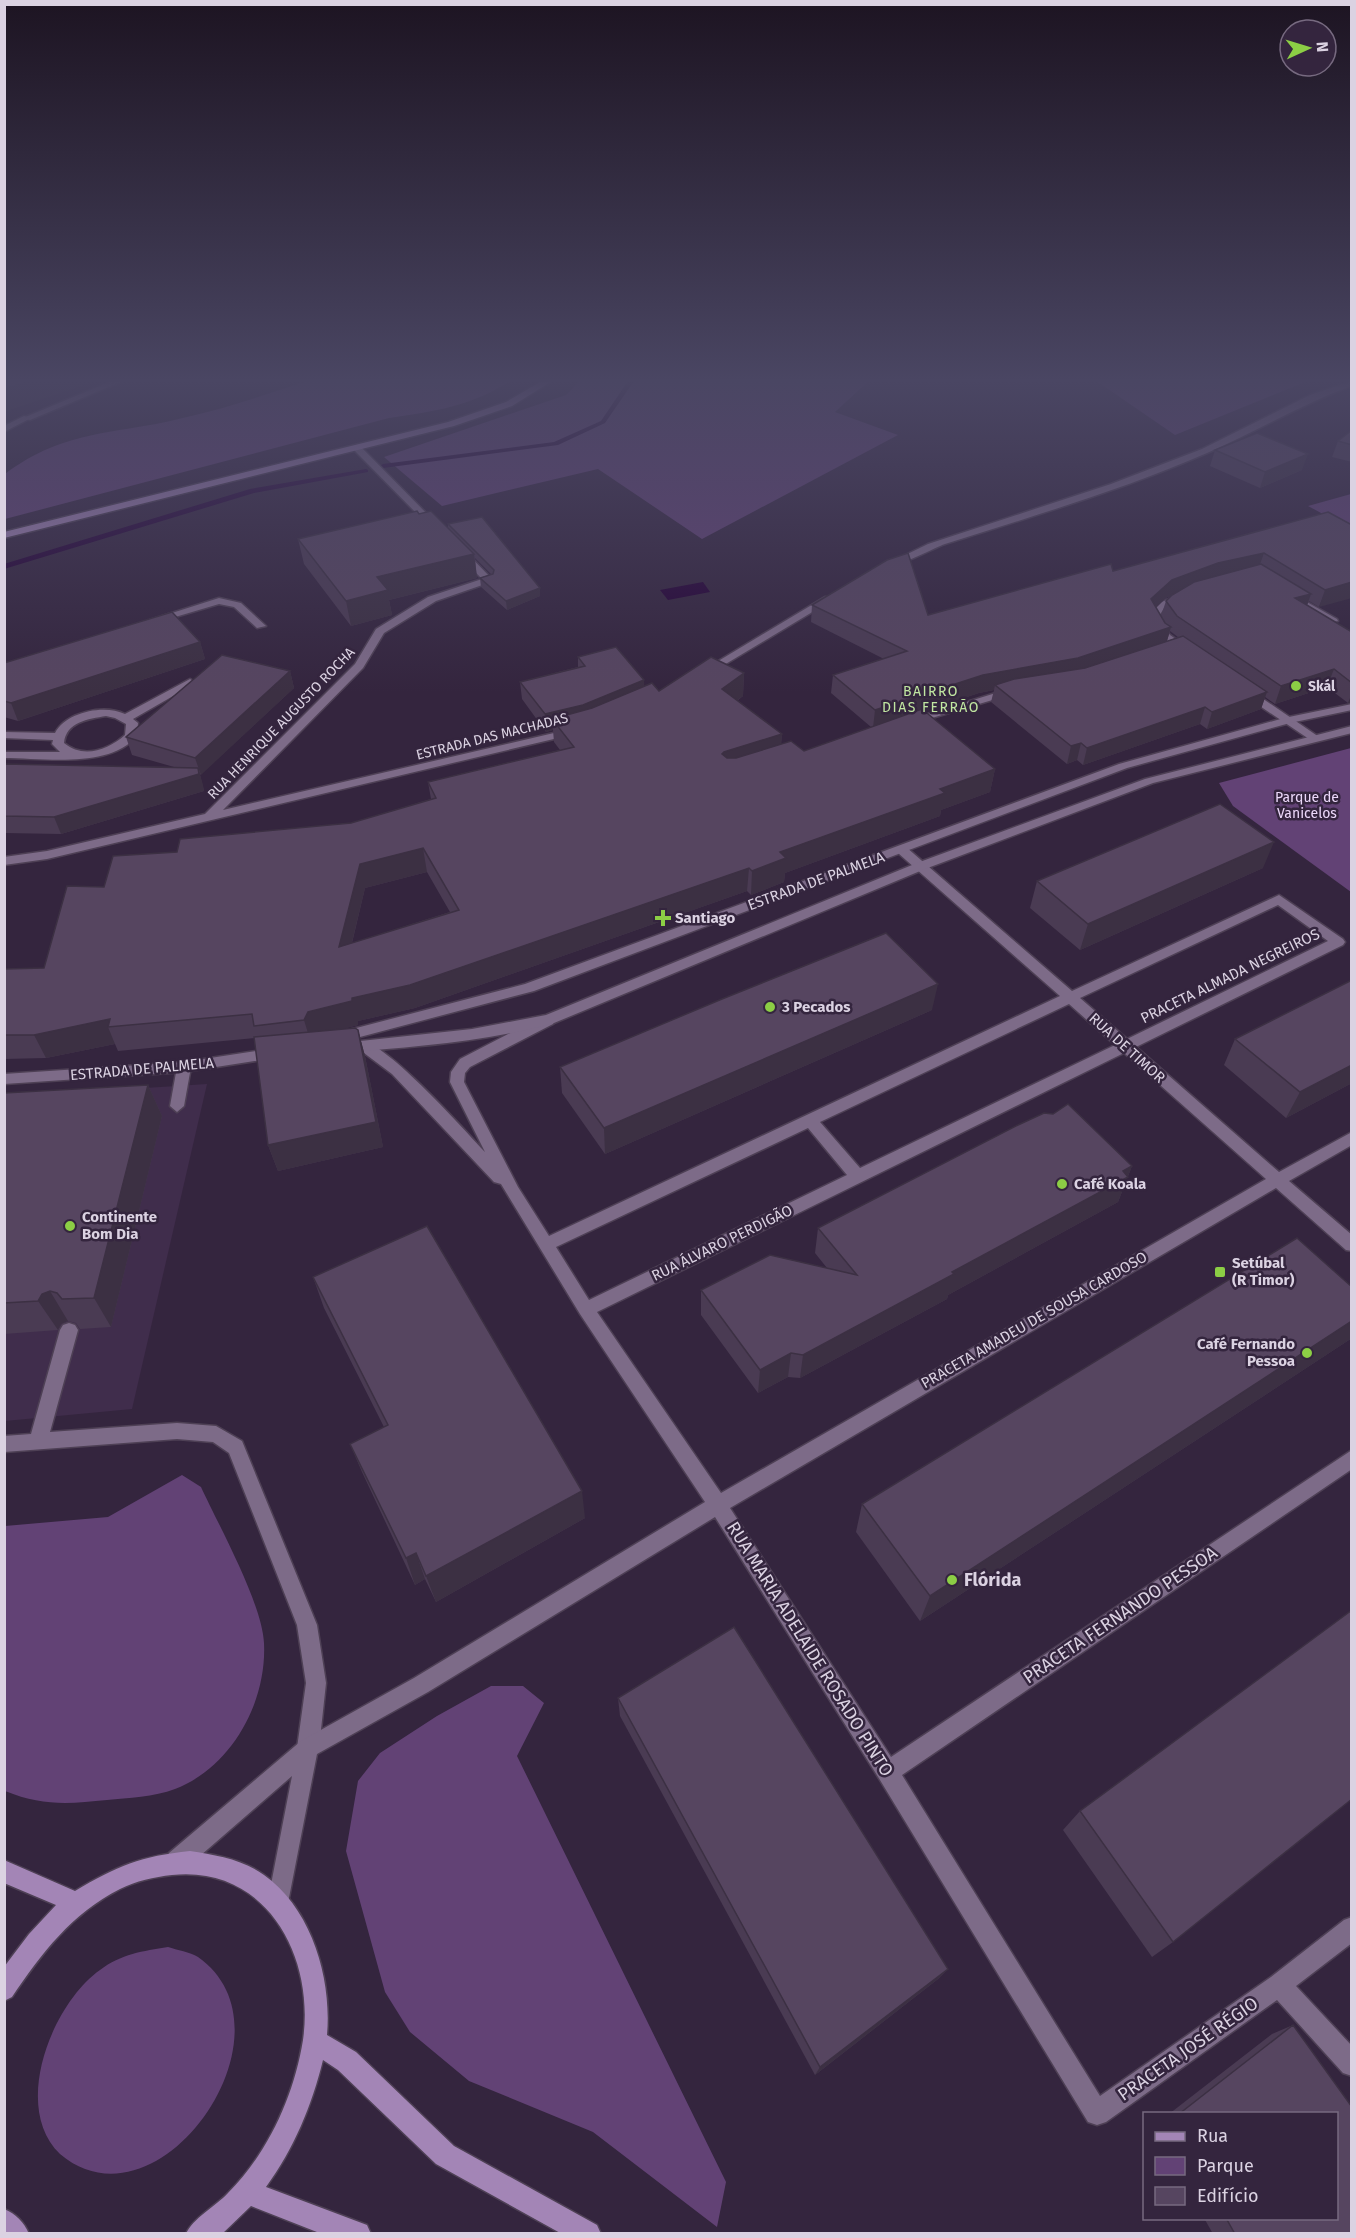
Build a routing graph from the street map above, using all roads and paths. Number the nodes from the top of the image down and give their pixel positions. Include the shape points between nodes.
1 (217, 482) edge
2 (391, 482) edge
3 (1119, 482) edge
4 (4, 535) edge
5 (448, 539) edge
6 (456, 547) edge
7 (885, 567) edge
8 (1201, 592) edge
9 (1285, 592) edge
10 (837, 594) edge
11 (1333, 621) edge
12 (140, 624) edge
13 (261, 626) dead end
14 (1199, 660) edge
15 (691, 680) edge
16 (190, 682) edge
17 (1239, 687) edge
18 (1019, 690) edge
19 (1352, 707) edge
20 (127, 718) junction
21 (1288, 720) junction
22 (901, 724) edge
23 (1352, 729) edge
24 (579, 730) edge
25 (4, 735) edge
26 (58, 737) junction
27 (1313, 737) junction
28 (4, 755) edge
29 (81, 755) junction
30 (209, 817) junction
31 (902, 850) junction
32 (4, 861) edge
33 (921, 867) junction
34 (1072, 999) junction
35 (549, 1019) junction
36 (365, 1046) junction
37 (1125, 1047) junction
38 (287, 1052) edge
39 (184, 1067) junction
40 (4, 1079) edge
41 (177, 1106) dead end
42 (810, 1121) junction
43 (1352, 1138) edge
44 (858, 1177) junction
45 (1277, 1179) junction
46 (512, 1191) junction
47 (547, 1244) junction
48 (1352, 1245) edge
49 (586, 1309) junction
50 (69, 1330) edge
51 (38, 1442) junction
52 (4, 1444) edge
53 (1352, 1458) edge
54 (718, 1505) junction
55 (308, 1748) junction
56 (888, 1772) junction
57 (177, 1861) junction
58 (4, 1871) edge
59 (279, 1900) junction
60 (77, 1903) junction
61 (1352, 1928) edge
62 (1279, 1985) junction
63 (4, 1989) edge
64 (315, 2041) junction
65 (1352, 2064) edge
66 (1097, 2113) joint
67 (246, 2192) junction
68 (4, 2222) edge
69 (16, 2234) edge
70 (200, 2234) edge
71 (358, 2234) edge
72 (588, 2234) edge

1 - 4 main road
2 - 5 street
3 - 7 street via 931,546
6 - 30 street, RUA HENRIQUE AUGUSTO ROCHA via 489,580 432,599 380,631 359,666
8 - 14 street via 1167,601 1154,612 1153,618 1174,648
9 - 11 street
10 - 15 street
12 - 13 street via 219,601 237,605
16 - 20 street
17 - 21 street
18 - 22 street
19 - 21 street, ESTRADA DE PALMELA
20 - 26 street via 106,713 81,718
20 - 29 street via 133,729 125,742 105,752
21 - 27 street
21 - 31 street, ESTRADA DE PALMELA via 1123,766
23 - 27 street, ESTRADA DE PALMELA
24 - 30 street, ESTRADA DAS MACHADAS
25 - 26 street
26 - 29 street via 63,750
27 - 33 street, ESTRADA DE PALMELA via 1149,781
28 - 29 street
30 - 32 street, ESTRADA DAS MACHADAS via 47,855
31 - 33 street, RUA DE TIMOR
31 - 36 street, ESTRADA DE PALMELA via 529,988 324,1045
33 - 34 street, RUA DE TIMOR
33 - 35 street, ESTRADA DE PALMELA
34 - 37 street, RUA DE TIMOR
34 - 37 street, PRACETA ALMADA NEGREIROS via 1279,899 1338,942
34 - 42 street
35 - 36 street, ESTRADA DE PALMELA via 487,1033
35 - 46 street, RUA MARIA ADELAIDE ROSADO PINTO via 465,1063 458,1072 457,1082
36 - 46 street, RUA MARIA ADELAIDE ROSADO PINTO via 397,1071
37 - 44 street, RUA ÁLVARO PERDIGÃO
37 - 45 street, RUA DE TIMOR
38 - 39 street, ESTRADA DE PALMELA
39 - 40 street, ESTRADA DE PALMELA
39 - 41 street
42 - 44 street
42 - 47 street
43 - 45 street, PRACETA AMADEU DE SOUSA CARDOSO
44 - 49 street, RUA ÁLVARO PERDIGÃO
45 - 48 street, RUA DE TIMOR
45 - 54 street, PRACETA AMADEU DE SOUSA CARDOSO
46 - 47 street, RUA MARIA ADELAIDE ROSADO PINTO
47 - 49 street, RUA MARIA ADELAIDE ROSADO PINTO
49 - 54 street, RUA MARIA ADELAIDE ROSADO PINTO
50 - 51 street
51 - 52 street
51 - 55 street via 177,1431 216,1434 236,1447 307,1625 316,1683
53 - 56 street, PRACETA FERNANDO PESSOA
54 - 55 street, PRACETA AMADEU DE SOUSA CARDOSO via 421,1685
54 - 56 street, RUA MARIA ADELAIDE ROSADO PINTO
55 - 57 street, PRACETA AMADEU DE SOUSA CARDOSO
55 - 59 street
56 - 66 street, RUA MARIA ADELAIDE ROSADO PINTO
57 - 59 main road via 215,1864 249,1877
57 - 60 main road via 126,1873
58 - 60 main road
59 - 64 main road via 305,1948 314,1987
60 - 63 main road via 35,1943
61 - 62 street, PRACETA JOSÉ RÉGIO
62 - 65 street
62 - 66 street, PRACETA JOSÉ RÉGIO
64 - 67 main road via 302,2094 280,2145
64 - 72 main road via 347,2061 445,2155
67 - 70 main road
67 - 71 main road
68 - 69 main road

